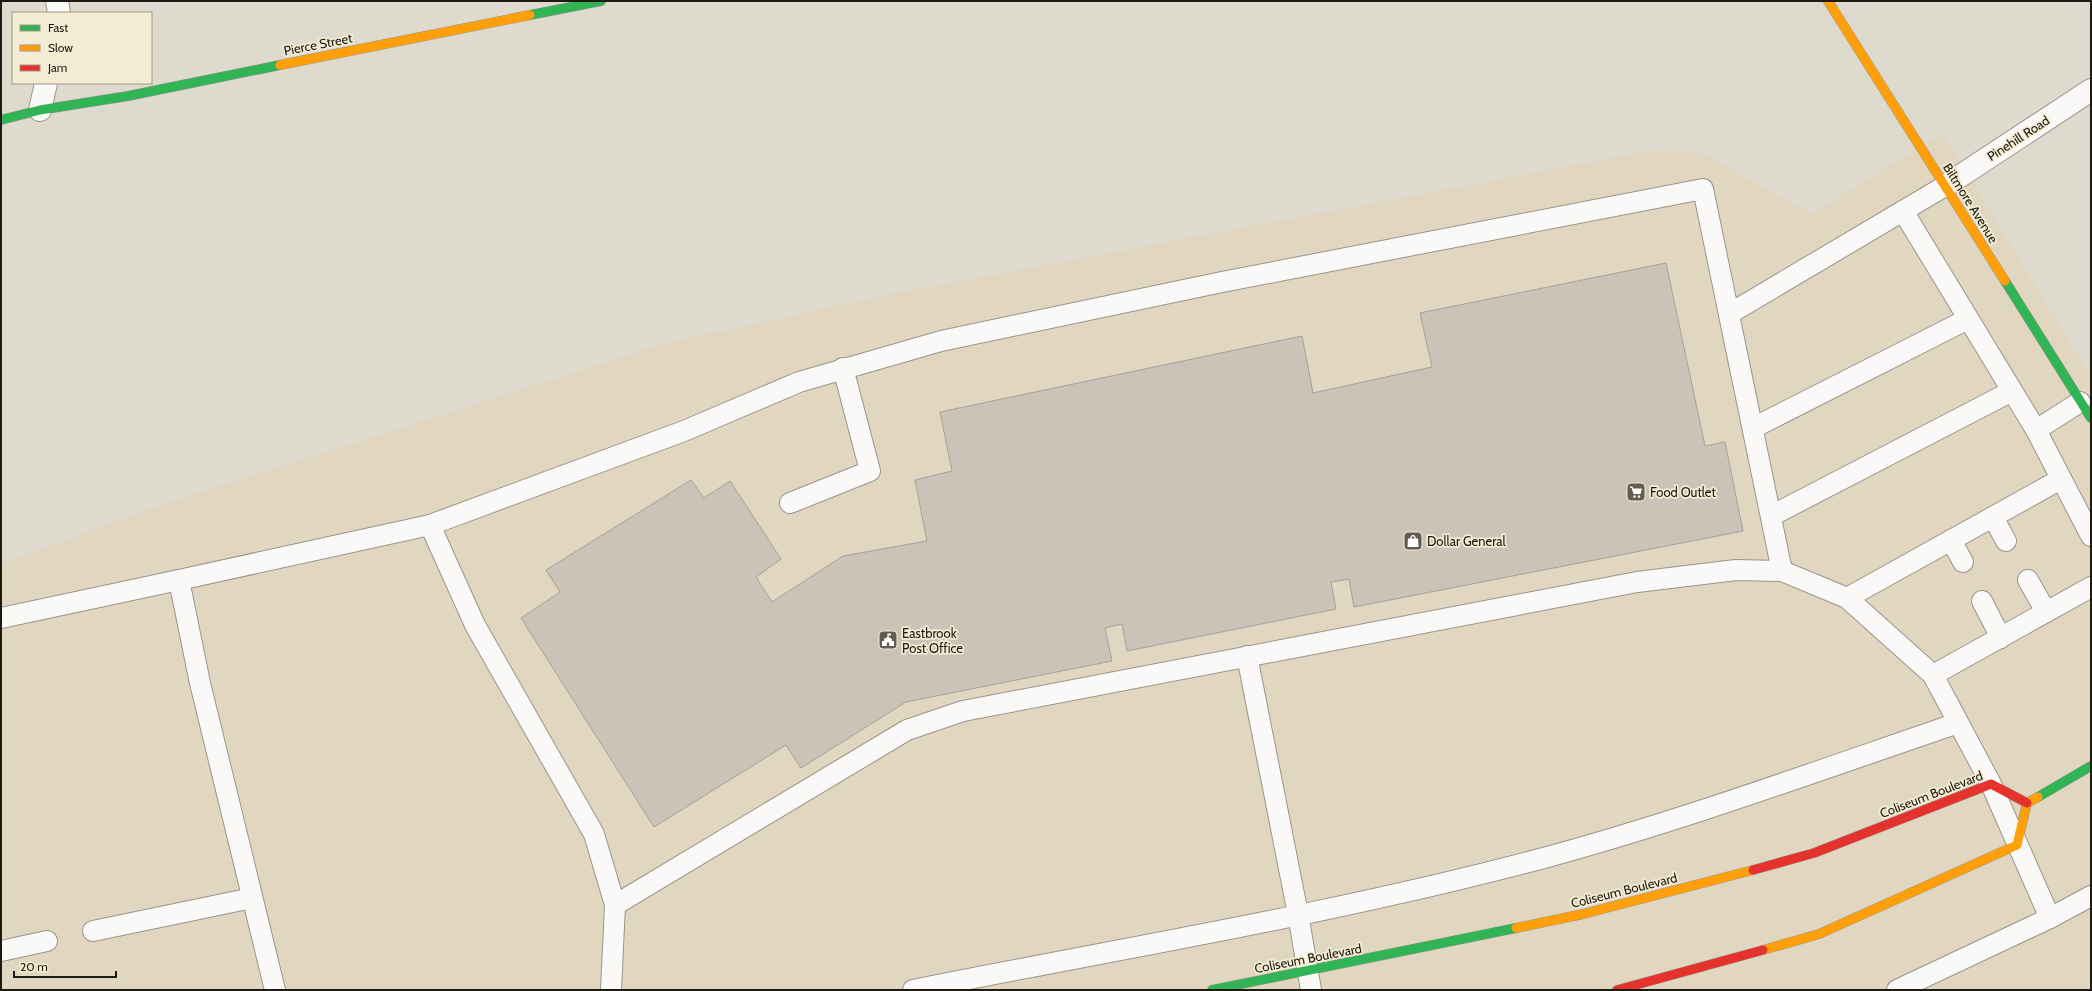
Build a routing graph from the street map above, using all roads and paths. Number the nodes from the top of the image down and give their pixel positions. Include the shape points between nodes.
1 (57, 1) edge
2 (601, 1) edge
3 (1828, 1) edge
4 (59, 12) edge
5 (46, 84) edge
6 (2091, 90) edge
7 (40, 110) junction
8 (1, 120) edge
9 (1945, 186) junction
10 (1903, 211) junction
11 (1729, 314) junction
12 (1968, 319) junction
13 (843, 368) junction
14 (2012, 391) junction
15 (2080, 402) junction
16 (2091, 418) edge
17 (1753, 428) junction
18 (2036, 430) junction
19 (2061, 479) junction
20 (790, 503) dead end
21 (1771, 516) junction
22 (1993, 517) junction
23 (430, 525) junction
24 (2091, 536) edge
25 (1951, 540) junction
26 (2006, 541) dead end
27 (1963, 562) dead end
28 (1782, 571) junction
29 (179, 580) junction
30 (2028, 580) dead end
31 (2091, 587) edge
32 (1847, 598) junction
33 (1982, 602) dead end
34 (2046, 612) junction
35 (1, 618) edge
36 (2001, 638) junction
37 (1247, 656) junction
38 (1933, 675) junction
39 (1958, 723) junction
40 (2091, 766) edge
41 (1991, 784) junction
42 (2026, 803) junction
43 (2017, 845) junction
44 (2091, 896) edge
45 (252, 898) junction
46 (614, 905) junction
47 (1298, 914) junction
48 (2050, 918) junction
49 (93, 931) dead end
50 (47, 941) dead end
51 (1, 950) edge
52 (1309, 980) edge
53 (275, 990) edge
54 (611, 990) edge
55 (913, 990) edge
56 (1212, 990) edge
57 (1617, 990) edge
58 (1897, 990) edge

1 - 4 street
2 - 7 main road, Pierce Street via 128,96
3 - 9 main road, Biltmore Avenue
5 - 7 street
6 - 9 street, Pinehill Road
7 - 8 main road, Pierce Street
9 - 10 lane
9 - 15 main road, Biltmore Avenue
10 - 11 lane
10 - 12 lane
11 - 13 lane via 1703,188 1214,284 942,341
11 - 17 lane
12 - 14 lane
12 - 17 lane
13 - 20 lane via 870,471
13 - 23 lane via 800,382 684,431
14 - 18 lane
14 - 21 lane
15 - 16 main road, Biltmore Avenue
15 - 18 lane
17 - 21 lane
18 - 19 lane
19 - 22 lane
19 - 24 lane
21 - 28 lane
22 - 25 lane
22 - 26 lane
23 - 29 lane
23 - 46 lane via 474,625 594,834
25 - 27 lane
25 - 32 lane
28 - 32 lane
28 - 37 lane via 1736,570 1637,582
29 - 35 lane
29 - 45 lane via 200,683
30 - 34 lane
31 - 34 lane
32 - 38 lane
33 - 36 lane
34 - 36 lane
36 - 38 lane
37 - 46 lane via 963,711 906,730
37 - 47 lane
38 - 39 lane
39 - 41 lane
39 - 47 lane via 1621,836 1452,881
40 - 42 main road
41 - 42 main road, Coliseum Boulevard
41 - 43 lane
41 - 52 main road, Coliseum Boulevard via 1814,853 1734,876
42 - 43 main road
43 - 48 lane
43 - 57 main road via 1819,934
44 - 48 lane
45 - 49 lane
45 - 53 lane
46 - 54 lane
47 - 52 lane
47 - 55 lane
48 - 58 lane
50 - 51 lane
52 - 56 main road, Coliseum Boulevard

